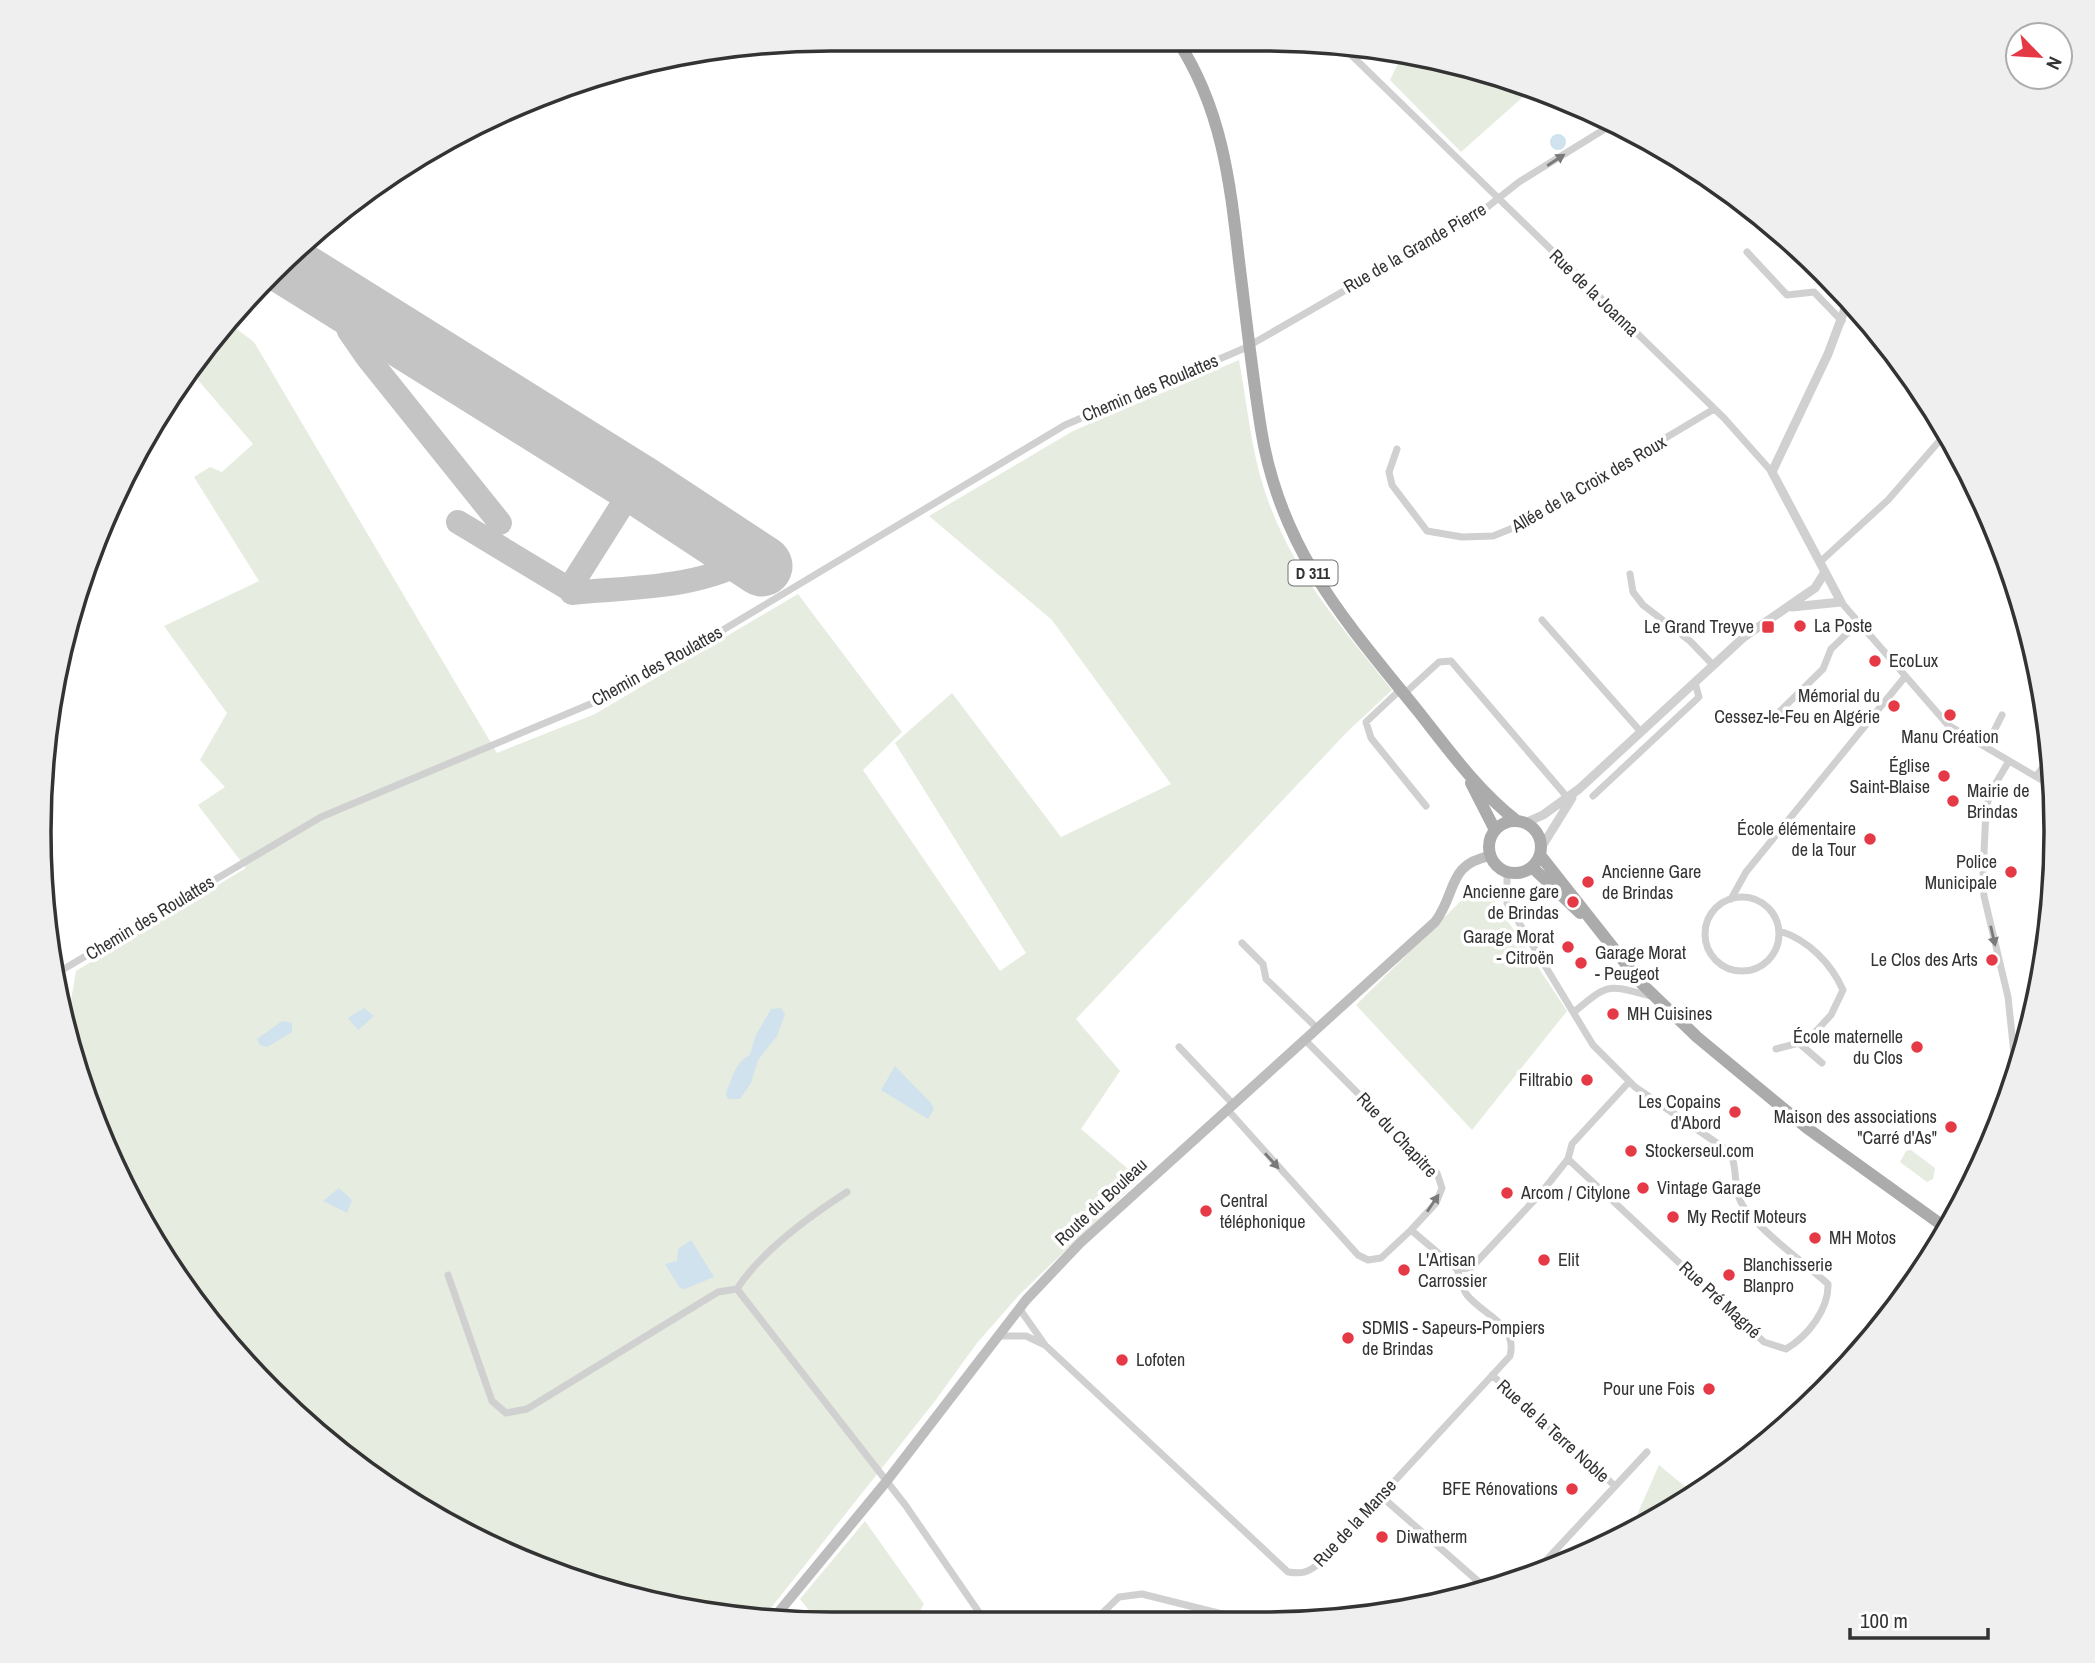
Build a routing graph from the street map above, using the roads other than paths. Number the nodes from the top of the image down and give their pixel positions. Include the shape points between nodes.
1 (1183, 51) edge
2 (1352, 56) edge
3 (1605, 129) edge
4 (1499, 198) junction
5 (1747, 252) dead end
6 (1845, 311) edge
7 (1842, 321) junction
8 (1250, 346) junction
9 (1714, 409) junction
10 (1940, 441) edge
11 (1397, 449) dead end
12 (1772, 472) junction
13 (1819, 562) junction
14 (1825, 572) junction
15 (1630, 574) dead end
16 (1835, 591) junction
17 (1807, 595) junction
18 (1840, 602) junction
19 (1788, 608) junction
20 (1542, 620) dead end
21 (1857, 624) junction
22 (1713, 665) junction
23 (1904, 678) junction
24 (1695, 683) junction
25 (1402, 692) junction
26 (2002, 715) dead end
27 (1774, 717) dead end
28 (1641, 732) junction
29 (1986, 747) junction
30 (1458, 761) junction
31 (2009, 761) junction
32 (2042, 769) edge
33 (2037, 775) junction
34 (2043, 779) edge
35 (1579, 789) junction
36 (1593, 796) dead end
37 (1567, 797) junction
38 (1426, 806) dead end
39 (1521, 822) junction
40 (1495, 830) junction
41 (1540, 852) junction
42 (1490, 856) junction
43 (1532, 867) junction
44 (1507, 873) junction
45 (1731, 899) junction
46 (1591, 922) junction
47 (1780, 931) junction
48 (1242, 943) dead end
49 (64, 970) edge
50 (1656, 997) junction
51 (1574, 1012) junction
52 (1317, 1028) junction
53 (1305, 1040) junction
54 (1800, 1044) junction
55 (1179, 1047) dead end
56 (1776, 1049) dead end
57 (2013, 1049) edge
58 (1822, 1063) dead end
59 (1629, 1082) junction
60 (1230, 1107) junction
61 (1568, 1159) junction
62 (847, 1192) dead end
63 (1938, 1225) edge
64 (1411, 1230) junction
65 (1457, 1269) junction
66 (449, 1275) dead end
67 (737, 1289) junction
68 (1019, 1308) junction
69 (995, 1338) junction
70 (1045, 1345) junction
71 (1492, 1375) junction
72 (1647, 1452) dead end
73 (886, 1482) junction
74 (1615, 1486) junction
75 (1381, 1496) junction
76 (1548, 1558) edge
77 (1479, 1582) edge
78 (780, 1611) edge
79 (978, 1612) edge
80 (1103, 1612) edge
81 (1214, 1612) edge

1 - 8 main road, D 311 via 1213,107 1228,165
2 - 4 street, Rue de la Joanna
4 -> 3 street, Rue de la Grande Pierre
4 - 8 street, Rue de la Grande Pierre
4 - 9 street, Rue de la Joanna
5 - 7 street via 1787,295 1814,292
6 - 7 street
7 - 12 street
8 - 25 main road, D 311 via 1261,431 1283,514 1323,588
8 - 49 street, Chemin des Roulattes via 1065,425 656,670 596,702 321,817
9 - 11 street, Allée de la Croix des Roux via 1518,526 1493,536 1435,534 1420,526 1392,485 1389,472
9 - 12 street, Rue de la Joanna
10 - 13 street via 1888,500
12 - 13 street, Rue de la Joanna
13 - 14 street, Rue de la Joanna
14 - 16 street, Rue de la Joanna
14 - 17 street
15 - 22 street via 1633,592 1643,605
16 - 17 street
16 - 18 street, Rue de la Joanna
17 - 19 street
18 - 19 street
18 - 21 street
19 - 22 street via 1744,637
20 - 28 street
21 - 23 street
21 - 27 street via 1831,649 1823,669
22 - 24 street
23 - 29 street via 1948,725
23 - 45 street via 1746,872
24 - 28 street
24 - 36 street via 1699,697
25 - 30 main road, D 311
25 - 37 street via 1439,662 1451,662
25 - 38 street via 1366,722 1371,738
26 - 29 street
28 - 35 street
29 - 31 street
30 - 39 main road, D 311
30 - 40 main road, D 311
31 - 33 street
31 -> 57 street via 1990,793 1986,810 1983,896 2008,998
32 - 33 street
33 - 34 street
35 - 37 street
35 - 41 street
37 - 39 street via 1543,815
39 - 40 main road via 1509,822
39 - 41 main road via 1537,833
40 - 42 main road
41 - 43 main road
41 - 46 main road
42 - 44 main road
42 - 52 main road, Route du Bouleau via 1463,866 1452,883 1446,908 1435,922
43 - 44 main road
43 - 46 main road
44 - 51 street, Rue Pré Magné via 1507,903
45 - 47 street via 1753,898 1763,903
45 - 47 street via 1719,905 1706,926 1709,952 1717,962 1740,972 1765,965 1773,956
46 - 50 main road
47 - 54 street via 1822,957 1843,990 1831,1015
48 - 52 street via 1263,964 1266,979
50 - 51 street via 1616,986 1600,991
50 - 63 main road via 1769,1099
51 - 59 street, Rue Pré Magné via 1593,1045
52 - 53 main road, Route du Bouleau
53 - 60 main road, Route du Bouleau
64 -> 53 street, Rue du Chapitre via 1436,1203 1442,1188 1437,1173
54 - 56 street
54 - 58 street
55 - 60 street
59 - 61 street via 1572,1144
59 - 61 street, Rue Pré Magné via 1730,1152 1741,1203 1828,1284 1826,1305 1806,1333 1786,1349 1765,1342
60 -> 64 street, Rue du Chapitre via 1358,1255 1368,1260 1381,1258
60 - 68 main road, Route du Bouleau via 1080,1243
61 - 65 street via 1471,1268
62 - 67 street via 813,1215 746,1275
64 - 65 street
65 - 71 street, Rue de la Manse via 1466,1294 1511,1337 1510,1356
66 - 67 street via 492,1401 506,1413 527,1409 718,1292
67 - 73 street
68 - 69 main road, Route du Bouleau
68 - 70 street, Rue de la Manse
69 - 70 street via 1026,1336
69 - 73 main road, Route du Bouleau
70 - 75 street, Rue de la Manse via 1288,1572 1308,1572
71 - 74 street, Rue de la Terre Noble
71 - 75 street, Rue de la Manse
72 - 74 street, Rue de la Terre Noble
73 - 78 main road, Route du Bouleau
73 - 79 street
74 - 76 street, Rue de la Terre Noble
75 - 77 street
80 - 81 street via 1119,1597 1142,1594

